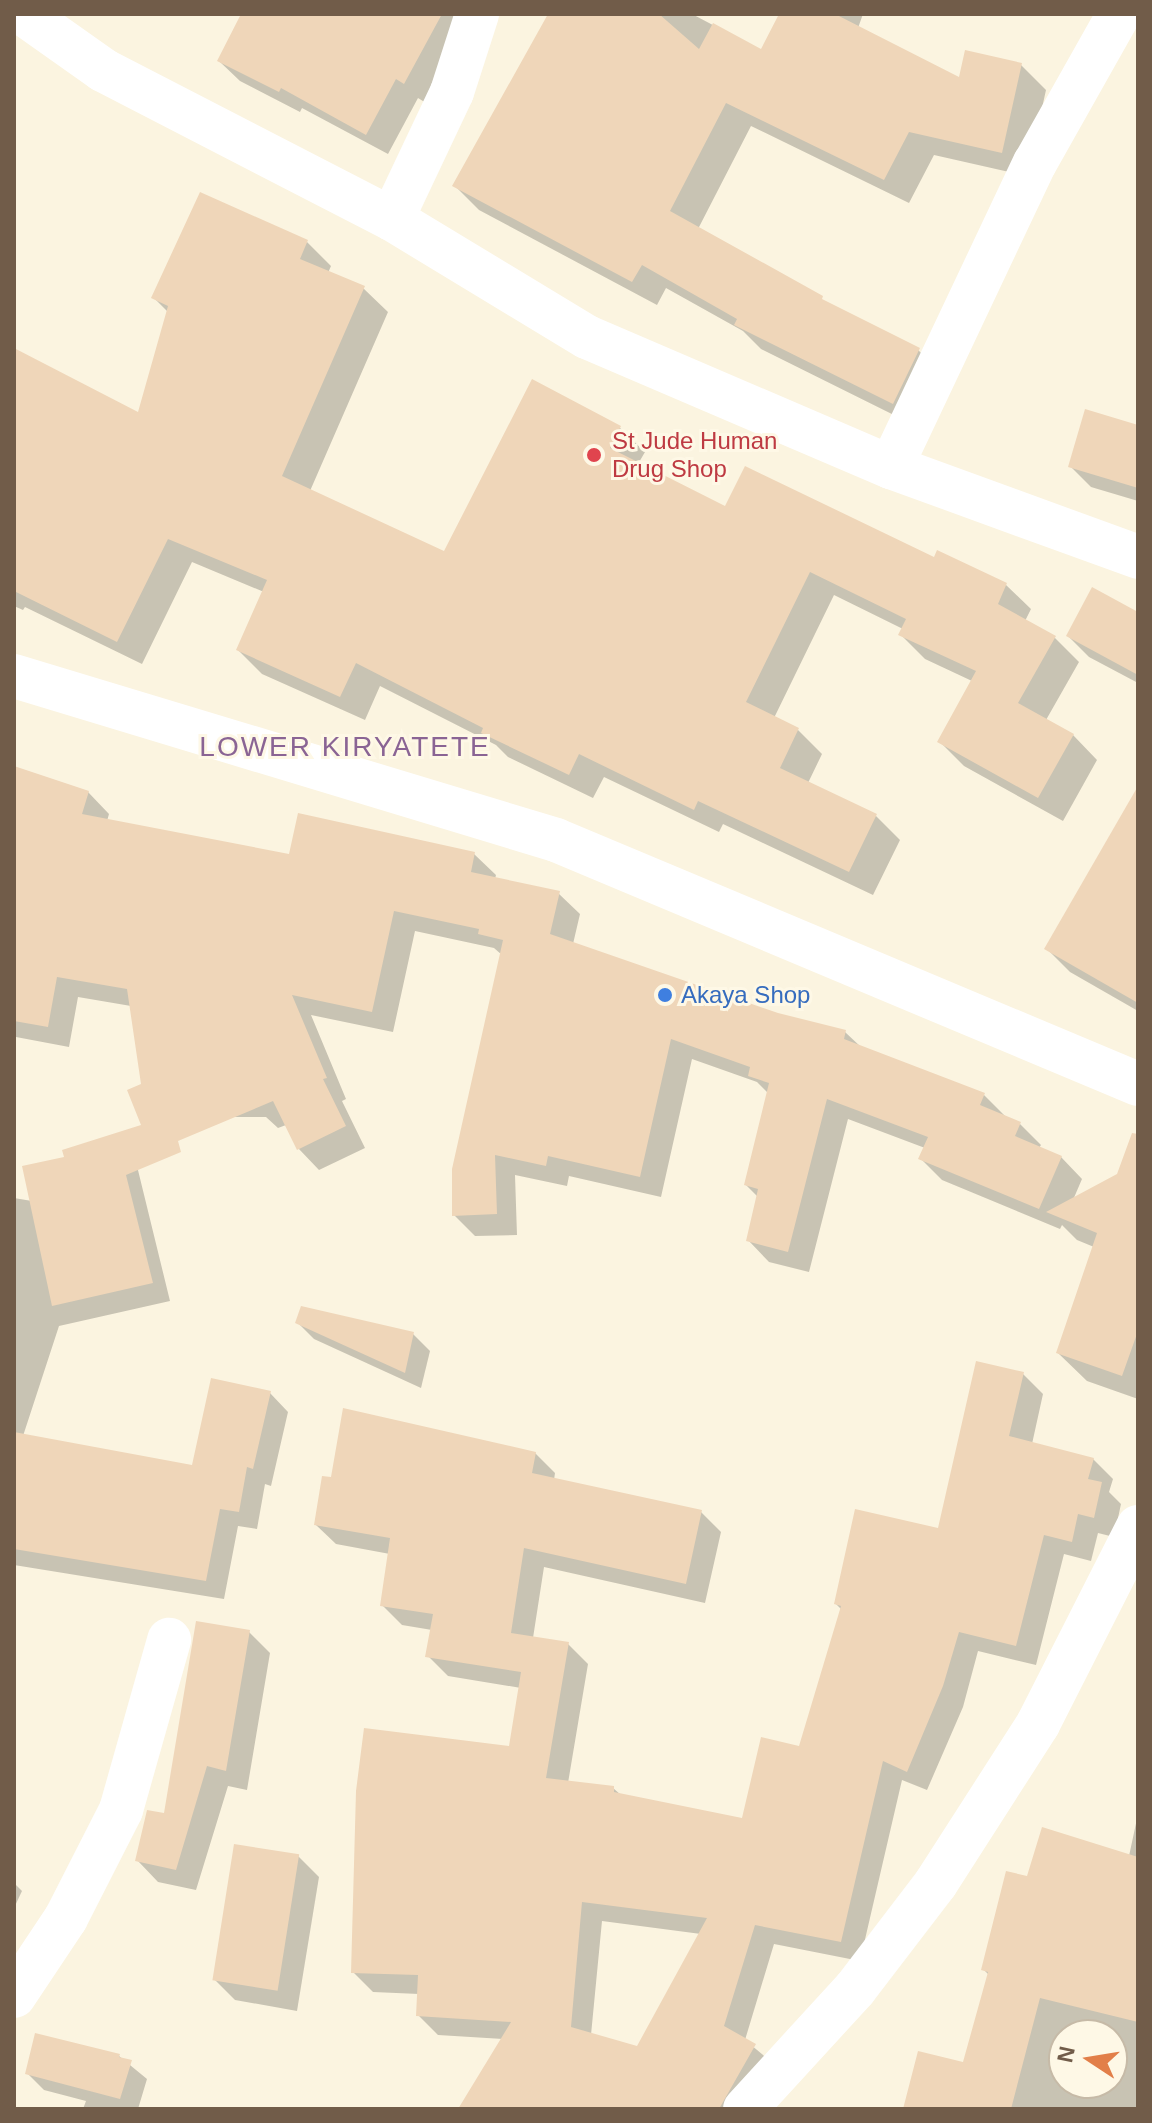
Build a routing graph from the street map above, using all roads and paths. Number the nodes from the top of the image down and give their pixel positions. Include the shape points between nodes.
1 (24, 14) edge
2 (477, 14) edge
3 (1119, 14) edge
4 (392, 219) junction
5 (891, 467) junction
6 (1138, 557) edge
7 (14, 676) edge
8 (1138, 1084) edge
9 (1138, 1527) edge
10 (169, 1640) dead end
11 (14, 1996) edge
12 (745, 2109) edge

1 - 4 street via 103,70
2 - 4 street via 452,92
3 - 5 street via 1035,163
4 - 5 street via 587,337
5 - 6 street
7 - 8 street via 556,840
9 - 12 street via 1038,1724 936,1883 855,1989
10 - 11 street via 121,1810 66,1918

